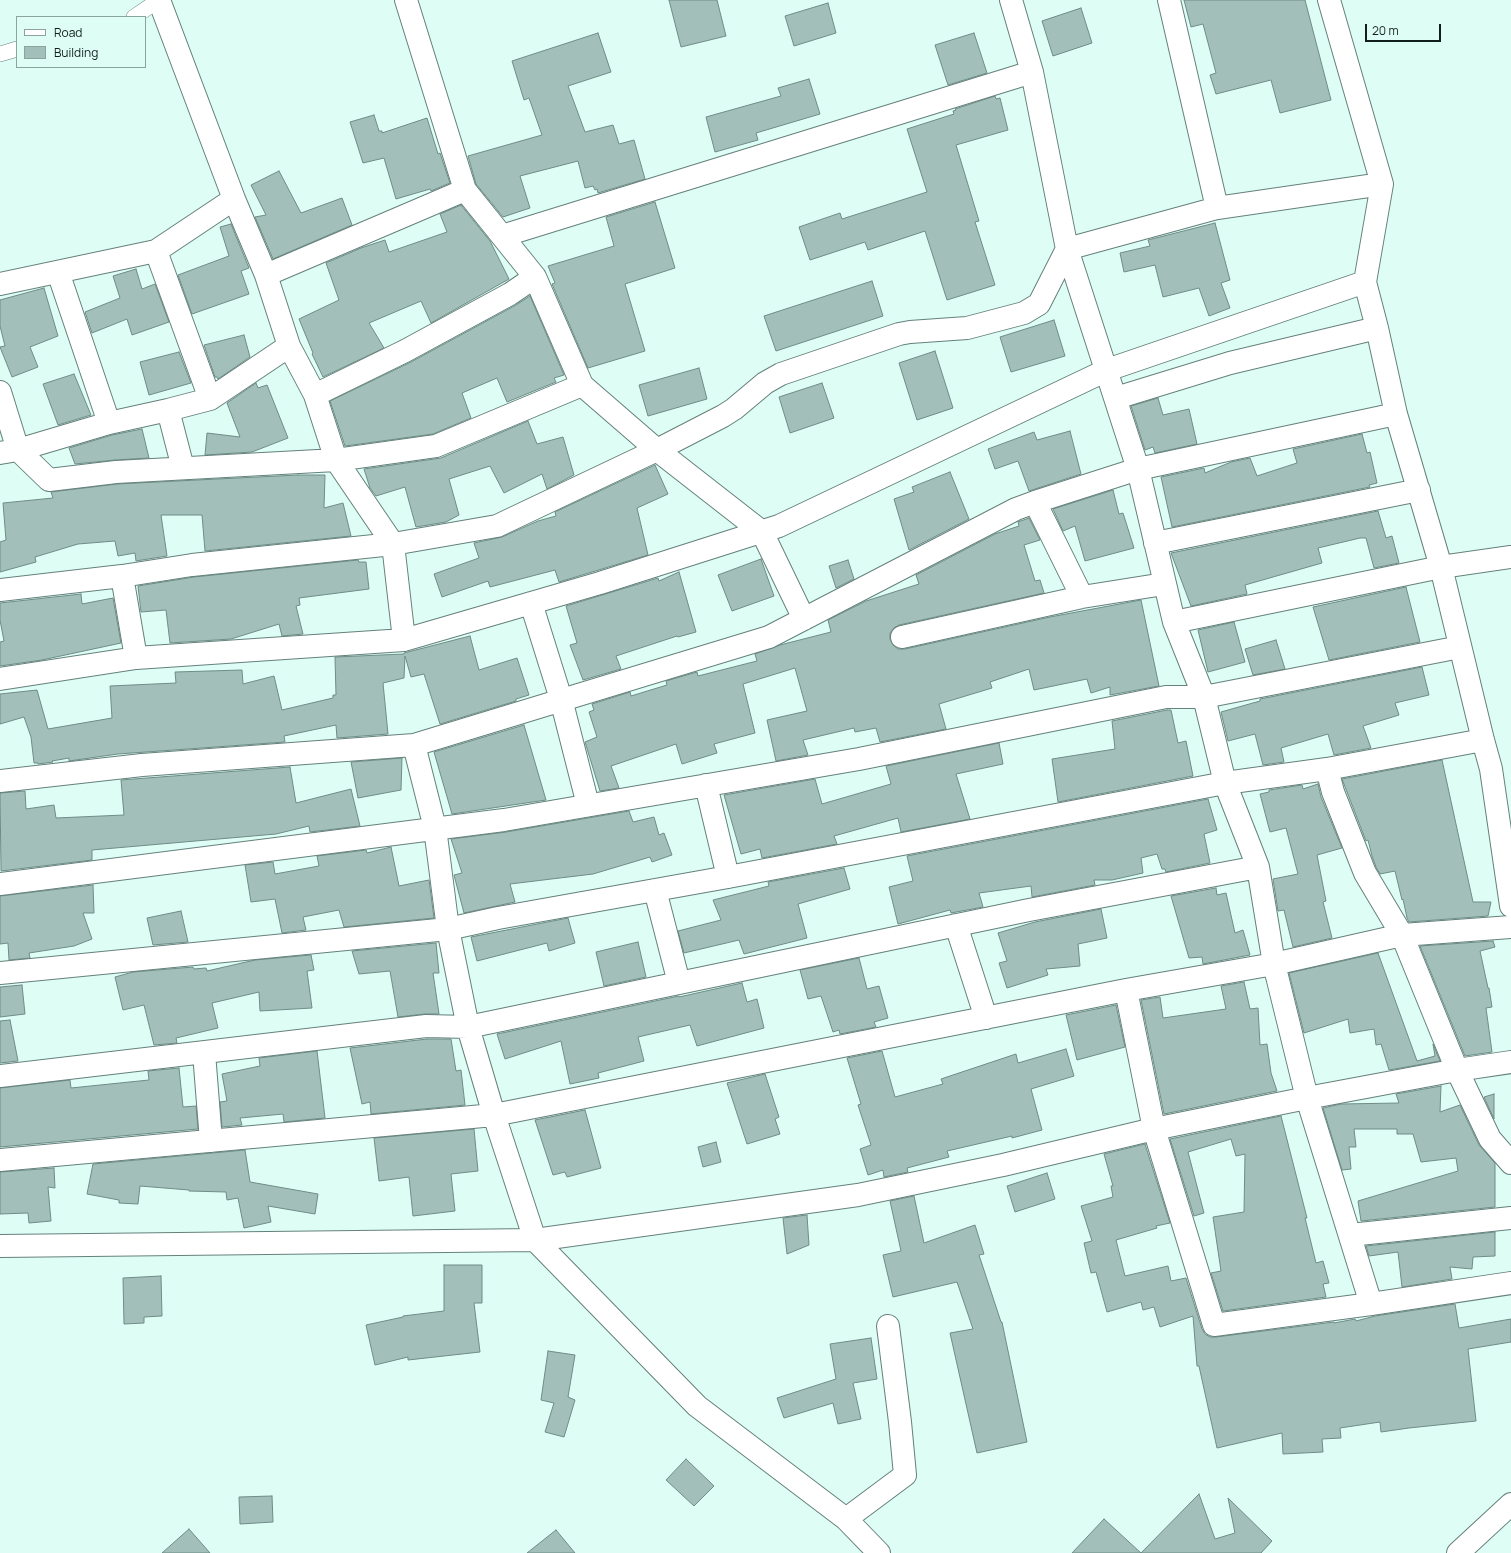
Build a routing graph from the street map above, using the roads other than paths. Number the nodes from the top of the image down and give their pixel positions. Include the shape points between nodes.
1 (159, 0) edge
2 (406, 0) edge
3 (1011, 0) edge
4 (1169, 0) edge
5 (1329, 0) edge
6 (135, 16) edge
7 (16, 49) edge
8 (0, 54) edge
9 (1032, 72) junction
10 (1382, 184) junction
11 (466, 190) junction
12 (234, 199) junction
13 (1217, 208) junction
14 (502, 236) junction
15 (1067, 249) junction
16 (156, 251) junction
17 (58, 272) junction
18 (266, 275) junction
19 (535, 277) junction
20 (1365, 282) junction
21 (0, 284) edge
22 (1377, 328) junction
23 (289, 346) junction
24 (1107, 370) junction
25 (582, 385) junction
26 (0, 392) edge
27 (315, 394) junction
28 (1116, 398) junction
29 (210, 399) junction
30 (168, 410) junction
31 (1396, 414) junction
32 (109, 423) junction
33 (657, 450) junction
34 (9, 452) edge
35 (336, 460) junction
36 (183, 468) junction
37 (1138, 469) junction
38 (1419, 490) junction
39 (1035, 502) junction
40 (762, 532) junction
41 (1155, 543) junction
42 (392, 544) junction
43 (1511, 557) edge
44 (1441, 567) junction
45 (122, 576) junction
46 (1164, 584) junction
47 (0, 590) edge
48 (1082, 597) junction
49 (531, 603) junction
50 (804, 619) junction
51 (1174, 622) junction
52 (902, 638) dead end
53 (404, 640) junction
54 (1460, 647) junction
55 (136, 658) junction
56 (0, 679) edge
57 (1204, 697) junction
58 (561, 699) junction
59 (1482, 740) junction
60 (414, 744) junction
61 (1327, 769) junction
62 (0, 781) edge
63 (1225, 783) junction
64 (706, 785) junction
65 (588, 805) junction
66 (434, 828) junction
67 (1258, 867) junction
68 (728, 877) junction
69 (0, 884) edge
70 (655, 890) junction
71 (1511, 906) edge
72 (956, 926) junction
73 (1511, 927) edge
74 (448, 929) junction
75 (1402, 935) junction
76 (1274, 964) junction
77 (0, 973) edge
78 (680, 983) junction
79 (1126, 990) junction
80 (986, 1018) junction
81 (468, 1027) junction
82 (204, 1053) junction
83 (1511, 1062) edge
84 (1457, 1070) junction
85 (0, 1076) edge
86 (1307, 1098) junction
87 (494, 1116) junction
88 (1154, 1129) junction
89 (211, 1141) junction
90 (0, 1160) edge
91 (1511, 1163) edge
92 (1511, 1218) edge
93 (1350, 1235) junction
94 (535, 1240) junction
95 (0, 1246) edge
96 (1511, 1283) edge
97 (1371, 1304) junction
98 (888, 1326) dead end
99 (1511, 1504) edge
100 (846, 1519) junction
101 (879, 1553) edge
102 (1458, 1553) edge

1 - 6 lane
1 - 12 street
2 - 11 street
3 - 9 street
4 - 13 street
5 - 10 street
7 - 8 lane
9 - 14 street
9 - 15 street
10 - 13 street
10 - 20 street
11 - 14 street
11 - 18 street
12 - 16 street
12 - 18 street
13 - 15 street
14 - 19 street
15 - 24 street
15 - 33 street via 1039,304 1024,313 967,328 899,334 781,374 764,383 734,409
16 - 17 street
16 - 29 street
17 - 21 street
17 - 32 street
18 - 23 street
19 - 25 street
19 - 27 street via 510,294 405,351
20 - 22 street
20 - 24 street
22 - 28 street via 1230,363
22 - 31 street
23 - 27 street
23 - 29 street
24 - 28 street
24 - 40 street
25 - 33 street
25 - 35 street via 436,446
26 - 34 street
27 - 35 street
28 - 37 street
29 - 30 street
30 - 32 street
30 - 36 street
31 - 37 street
31 - 38 street
32 - 34 street
33 - 40 street
33 - 42 street via 497,526
34 - 36 street via 49,480
35 - 36 street
35 - 42 street
37 - 39 street
37 - 41 street
38 - 41 street
38 - 44 street
39 - 48 street
39 - 50 street via 1016,509
40 - 49 street
40 - 50 street
41 - 46 street
42 - 45 street via 192,565
42 - 53 street
43 - 44 street
44 - 51 street
44 - 54 street
45 - 47 street
45 - 55 street
46 - 48 street
46 - 51 street
48 - 52 street
49 - 53 street
49 - 58 street
50 - 58 street via 769,637
51 - 57 street
53 - 55 street
54 - 57 street
54 - 59 street
55 - 56 street
57 - 63 street
57 - 64 street via 1166,697 859,759
58 - 60 street
58 - 65 street
59 - 61 street
59 - 71 street via 1491,769
60 - 62 street via 142,765
60 - 66 street
61 - 63 street
61 - 75 street via 1333,792 1365,873
63 - 67 street
63 - 68 street
64 - 65 street
64 - 68 street
65 - 66 street via 504,820
66 - 69 street
66 - 74 street
67 - 72 street
67 - 76 street
68 - 70 street
70 - 74 street
70 - 78 street
72 - 78 street
72 - 80 street
73 - 75 street
74 - 77 street
74 - 81 street
75 - 76 street
75 - 84 street
76 - 79 street
76 - 86 street
78 - 81 street
79 - 80 street
79 - 88 street
80 - 87 street
81 - 82 street via 426,1026
81 - 87 street
82 - 85 street
82 - 89 street
83 - 84 street
84 - 86 street
84 - 91 street via 1490,1139
86 - 88 street
86 - 93 street
87 - 89 street
87 - 94 street
88 - 94 street via 1003,1165 858,1195
88 - 97 street via 1214,1324
89 - 90 street
92 - 93 street
93 - 97 street
94 - 95 street
94 - 100 street via 697,1406
96 - 97 street
98 - 100 street via 905,1475
99 - 102 street
100 - 101 street

